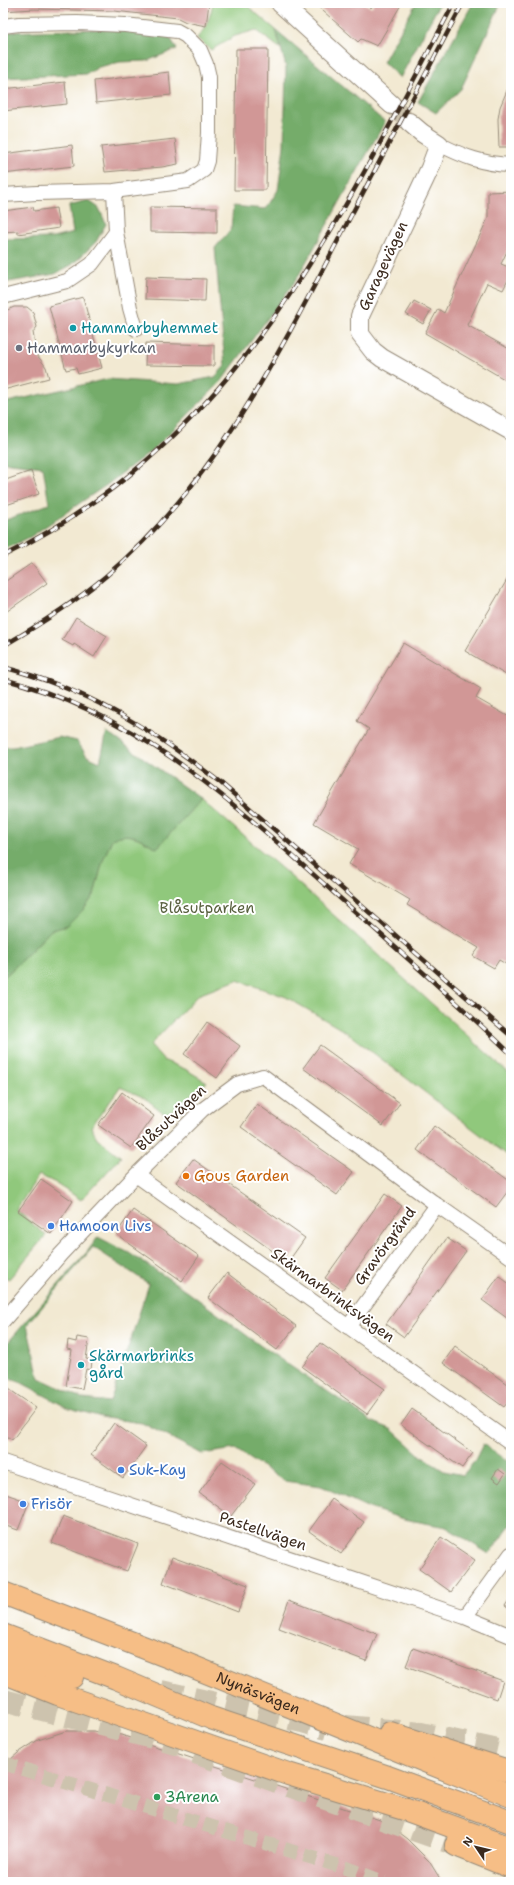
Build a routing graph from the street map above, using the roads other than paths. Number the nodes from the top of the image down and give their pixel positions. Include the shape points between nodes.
1 (280, 3) edge
2 (3, 26) edge
3 (392, 105) tunnel mouth
4 (409, 122) tunnel mouth
5 (439, 144) junction
6 (511, 165) edge
7 (114, 191) junction
8 (3, 195) edge
9 (116, 232) junction
10 (3, 297) edge
11 (136, 329) dead end
12 (511, 431) edge
13 (136, 1175) junction
14 (437, 1205) junction
15 (511, 1257) edge
16 (3, 1321) edge
17 (348, 1327) junction
18 (511, 1443) edge
19 (3, 1462) edge
20 (511, 1554) edge
21 (3, 1593) edge
22 (465, 1617) junction
23 (3, 1635) edge
24 (511, 1636) edge
25 (3, 1653) edge
26 (178, 1661) junction
27 (3, 1672) edge
28 (211, 1718) junction
29 (511, 1772) edge
30 (511, 1796) edge
31 (511, 1822) edge
32 (456, 1845) tunnel mouth
33 (511, 1848) edge
34 (511, 1867) edge

1 - 3 street
2 - 7 street via 77,23 159,28 186,36 200,50 209,77 209,142 204,170 188,181
4 - 5 street
5 - 6 street via 464,157 493,164
5 - 12 street, Garagevägen via 360,316 360,334 382,358
7 - 8 street
7 - 9 street
9 - 10 street via 92,264 79,275 67,281
9 - 11 street
13 - 14 street, Blåsutvägen via 202,1110 237,1084 263,1076
13 - 16 street, Blåsutvägen via 61,1254
13 - 17 street, Skärmarbrinksvägen
14 - 15 street, Blåsutvägen
14 - 17 street, Gravörgränd
17 - 18 street, Skärmarbrinksvägen
19 - 22 street, Pastellvägen
20 - 22 street
21 - 26 highway, Nynäsvägen
22 - 24 street, Pastellvägen
23 - 28 highway
25 - 28 highway via 157,1706
26 - 29 highway
26 - 30 highway, Nynäsvägen
27 - 33 highway via 58,1694 281,1772 404,1809
28 - 31 highway via 388,1777
32 - 34 highway

